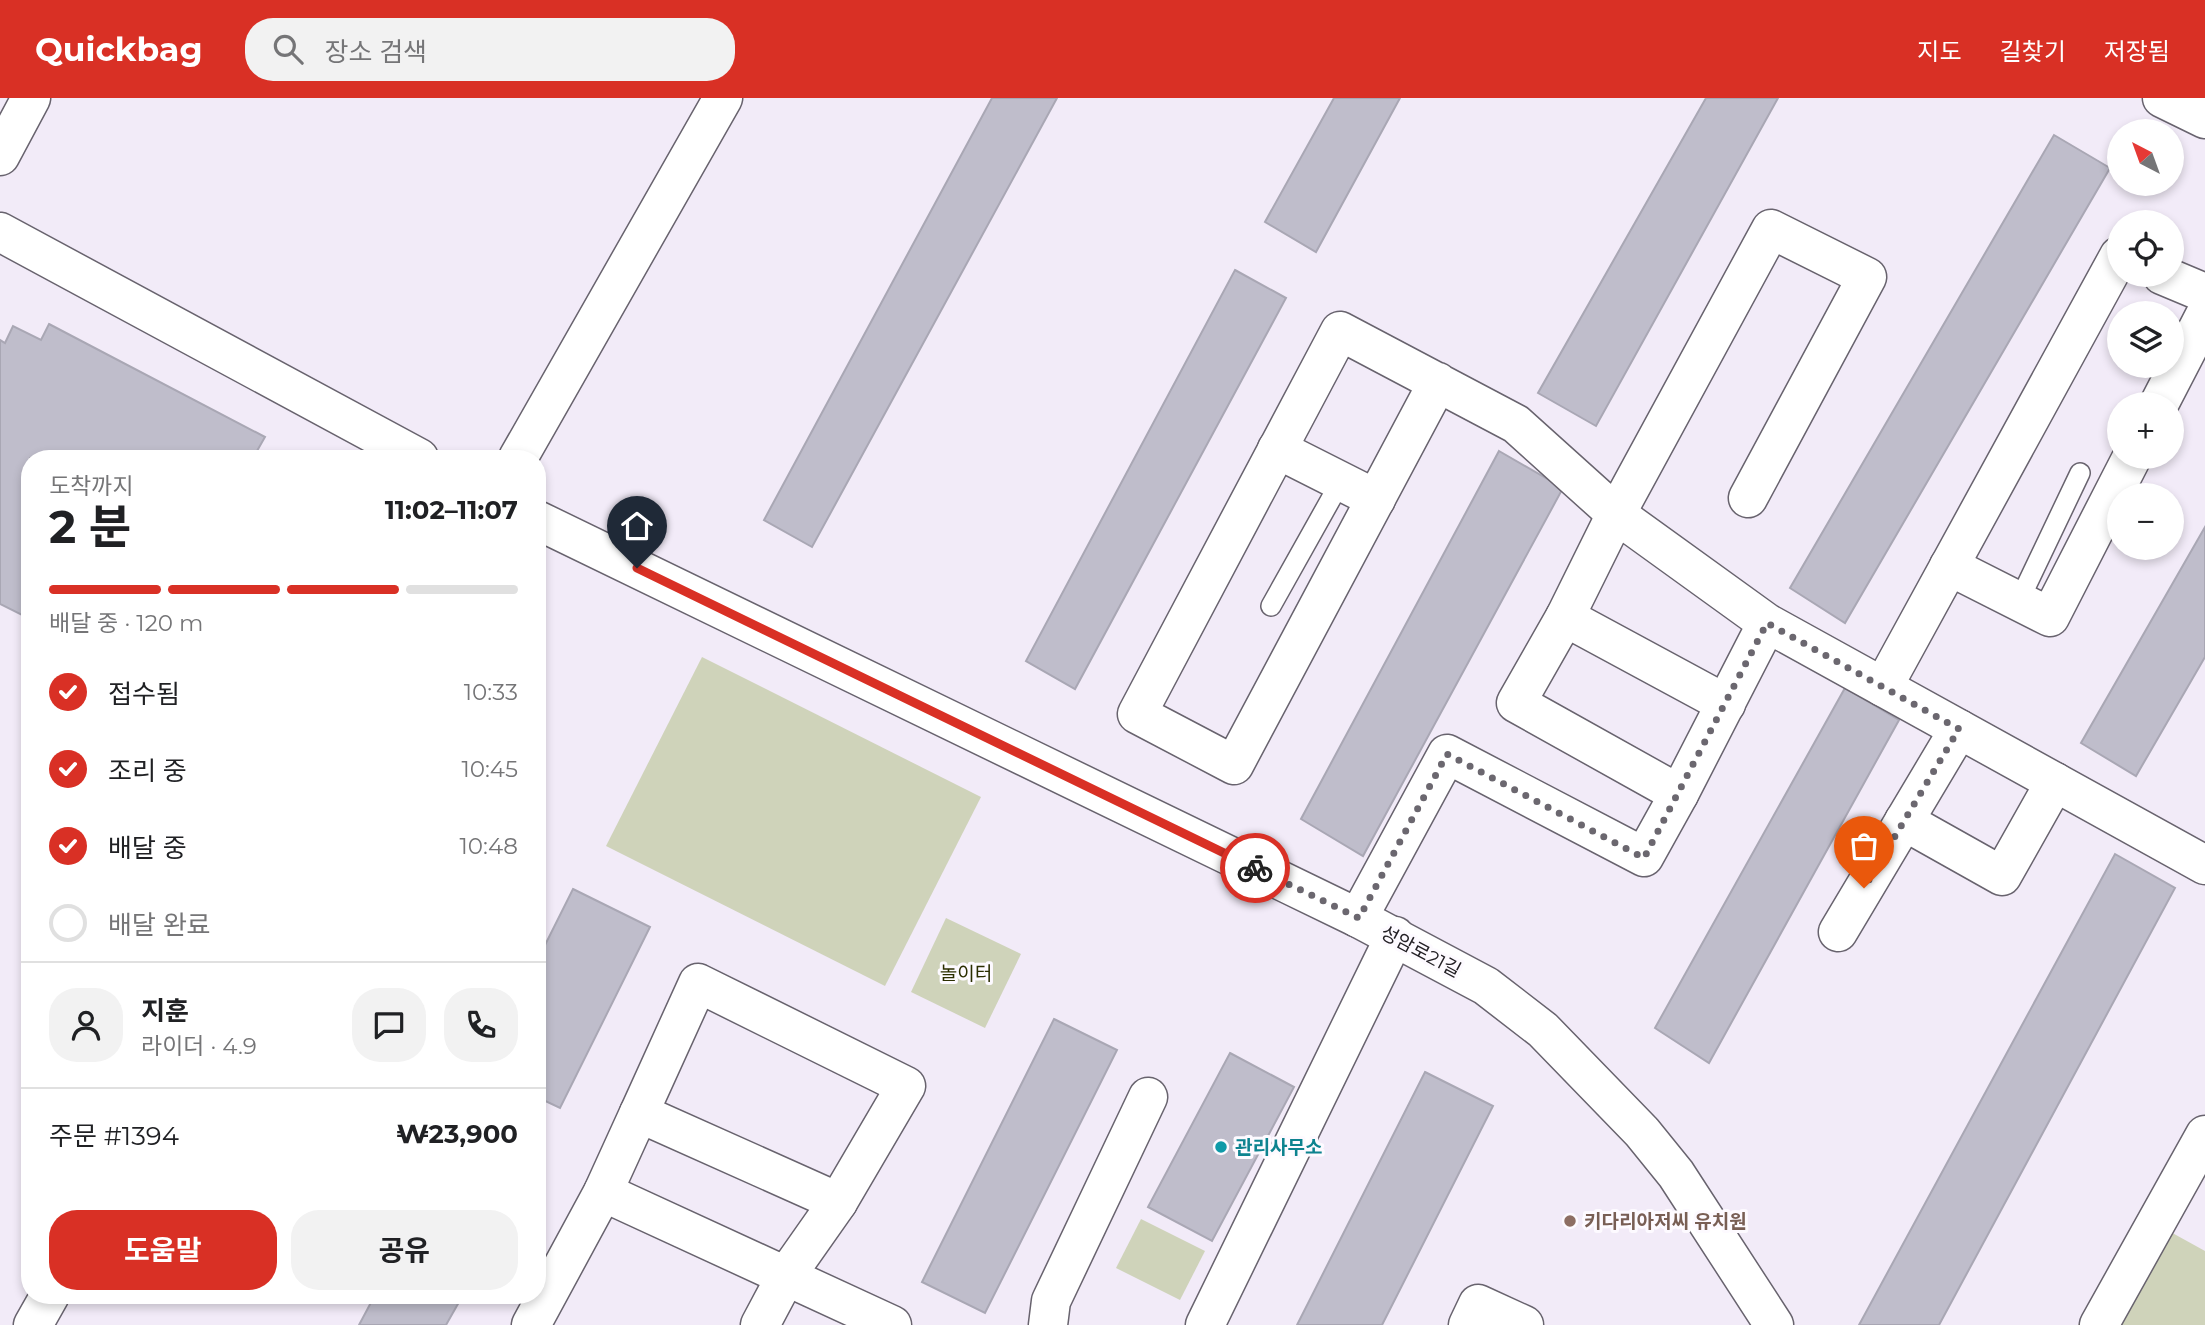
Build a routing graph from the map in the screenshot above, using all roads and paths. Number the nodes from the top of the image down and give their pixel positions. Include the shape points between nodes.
1 (30, 98) edge
2 (723, 98) edge
3 (2162, 98) edge
4 (2205, 119) edge
5 (0, 156) edge
6 (0, 232) edge
7 (2107, 278) edge
8 (2184, 284) edge
9 (2205, 293) edge
10 (2205, 315) edge
11 (1438, 382) junction
12 (2165, 392) edge
13 (1277, 449) junction
14 (404, 450) edge
15 (523, 450) edge
16 (2126, 469) edge
17 (2080, 474) dead end
18 (1341, 481) junction
19 (1748, 498) dead end
20 (1376, 499) junction
21 (1616, 514) junction
22 (546, 524) edge
23 (1949, 566) junction
24 (2019, 601) junction
25 (1271, 606) dead end
26 (1565, 617) junction
27 (1767, 623) junction
28 (1883, 687) junction
29 (1726, 704) junction
30 (1959, 729) junction
31 (2055, 782) junction
32 (1679, 794) junction
33 (1904, 821) junction
34 (2205, 865) edge
35 (1359, 918) junction
36 (1838, 932) dead end
37 (1395, 936) junction
38 (1148, 1097) dead end
39 (639, 1113) junction
40 (2205, 1135) edge
41 (603, 1192) junction
42 (838, 1202) junction
43 (786, 1276) junction
44 (45, 1304) edge
45 (539, 1322) edge
46 (33, 1325) edge
47 (760, 1325) edge
48 (892, 1325) edge
49 (1048, 1325) edge
50 (1205, 1325) edge
51 (1468, 1325) edge
52 (1524, 1325) edge
53 (1774, 1325) edge
54 (2099, 1325) edge

1 - 5 street
2 - 15 street
3 - 4 street
6 - 14 street
7 - 23 street
8 - 9 street
10 - 12 street
11 - 13 street via 1340,331
11 - 20 street
11 - 21 street via 1516,424
13 - 18 street
13 - 20 street via 1137,714 1234,765
16 - 24 street via 2050,617
17 - 24 lane
18 - 20 street
18 - 25 lane
19 - 21 street via 1867,277 1771,229
21 - 26 street
21 - 27 street
22 - 35 street, 성암로21길
23 - 24 street
23 - 28 street
26 - 29 street
26 - 32 street via 1516,703
27 - 28 street
27 - 29 street
28 - 30 street
29 - 32 street
30 - 31 street
30 - 33 street
31 - 33 street via 2002,876
31 - 34 street
32 - 35 street via 1644,858 1447,754
33 - 36 street
35 - 37 street, 성암로21길
37 - 50 street
37 - 53 street, 성암로21길 via 1486,986 1543,1030 1642,1132 1676,1174
38 - 49 street via 1051,1301
39 - 41 street
39 - 42 street
39 - 42 street via 698,983 906,1086
40 - 54 street
41 - 43 street
41 - 45 street
42 - 43 street
43 - 47 street
43 - 48 street
44 - 46 street
51 - 52 street via 1478,1304

